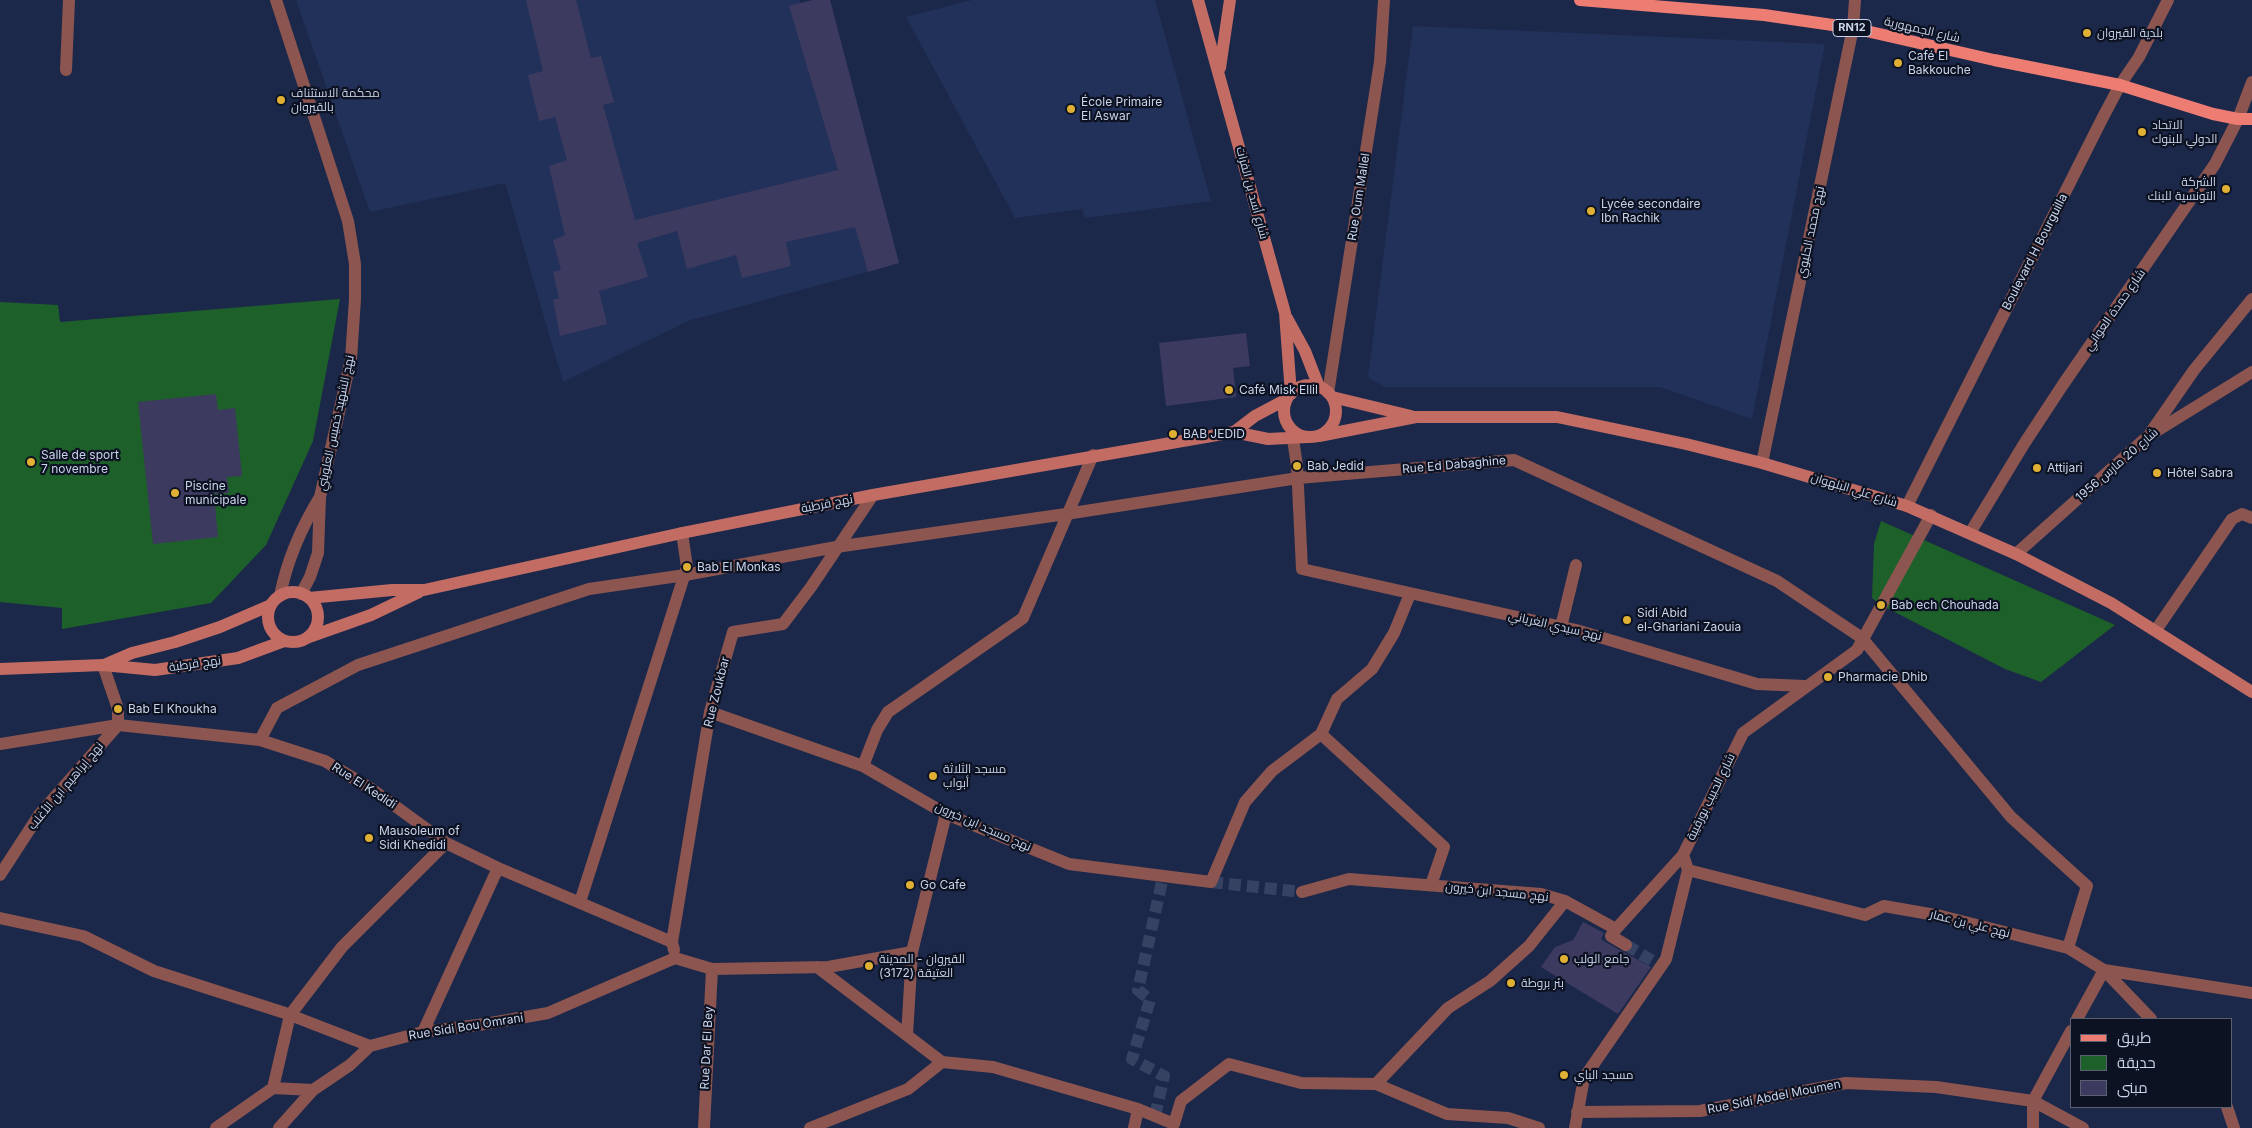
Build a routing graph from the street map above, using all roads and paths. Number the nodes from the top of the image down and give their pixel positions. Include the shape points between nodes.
1 (69, 0) edge
2 (276, 0) edge
3 (1198, 0) edge
4 (1230, 0) edge
5 (1384, 0) edge
6 (1580, 0) edge
7 (1595, 0) edge
8 (1855, 0) edge
9 (2168, 0) edge
10 (1853, 28) junction
11 (66, 70) dead end
12 (1219, 73) junction
13 (2252, 82) edge
14 (2120, 86) junction
15 (2252, 119) edge
16 (2238, 120) junction
17 (2252, 298) edge
18 (1285, 313) junction
19 (2252, 372) edge
20 (1326, 392) junction
21 (1289, 396) junction
22 (1416, 418) junction
23 (1234, 432) junction
24 (1314, 436) junction
25 (2147, 437) junction
26 (1292, 438) junction
27 (1093, 456) junction
28 (1762, 463) junction
29 (1298, 478) junction
30 (872, 495) junction
31 (320, 497) junction
32 (1907, 506) junction
33 (1066, 514) junction
34 (1931, 515) junction
35 (2252, 518) edge
36 (682, 533) junction
37 (1970, 533) junction
38 (836, 547) junction
39 (2016, 554) junction
40 (1576, 564) dead end
41 (685, 575) junction
42 (424, 590) junction
43 (1410, 594) junction
44 (305, 596) junction
45 (275, 600) junction
46 (1561, 627) junction
47 (2156, 630) junction
48 (309, 637) junction
49 (1862, 638) junction
50 (284, 642) junction
51 (103, 665) junction
52 (0, 669) edge
53 (1805, 686) junction
54 (2252, 692) edge
55 (710, 712) junction
56 (118, 725) junction
57 (1321, 734) junction
58 (260, 740) junction
59 (0, 744) edge
60 (862, 766) junction
61 (946, 814) junction
62 (446, 843) junction
63 (1683, 855) junction
64 (498, 868) junction
65 (1688, 870) junction
66 (0, 875) edge
67 (1431, 885) junction
68 (1302, 892) tunnel mouth
69 (1565, 901) junction
70 (580, 902) junction
71 (0, 918) edge
72 (1616, 929) junction
73 (672, 942) junction
74 (1626, 945) tunnel mouth
75 (2068, 948) junction
76 (912, 952) junction
77 (676, 958) junction
78 (817, 967) junction
79 (712, 969) junction
80 (2104, 970) junction
81 (2252, 993) edge
82 (290, 1015) junction
83 (2078, 1018) edge
84 (2150, 1018) edge
85 (423, 1032) junction
86 (2070, 1033) edge
87 (907, 1035) junction
88 (370, 1046) junction
89 (942, 1062) junction
90 (1376, 1084) junction
91 (273, 1088) junction
92 (313, 1090) junction
93 (2033, 1101) junction
94 (2227, 1108) edge
95 (1138, 1109) junction
96 (1577, 1112) junction
97 (216, 1128) edge
98 (280, 1128) edge
99 (704, 1128) edge
100 (810, 1128) edge
101 (1134, 1128) edge
102 (1539, 1128) edge
103 (1575, 1128) edge
104 (2034, 1128) edge
105 (2083, 1128) edge
106 (2234, 1128) edge

1 - 11 street
2 - 31 street, نهج الشهيد خميس العلويني via 348,221 355,264 351,360
3 - 12 street, شارع أسد بن الفرات
4 - 12 street
5 - 20 street, Rue Oum Mallel via 1380,62
6 - 7 main road, شارع الجمهورية / RN12
7 - 10 main road, شارع الجمهورية / RN12 via 1764,15
8 - 10 street, نهج محمد الحليوي
9 - 14 street, Boulevard H Bourguilla
10 - 14 main road, شارع الجمهورية / RN12
10 - 28 street, نهج محمد الحليوي
12 - 18 street, شارع أسد بن الفرات
13 - 16 street, شارع حمدة العواني
14 - 16 main road, شارع الجمهورية / RN12
14 - 32 street, Boulevard H Bourguilla
15 - 16 main road, شارع الجمهورية / RN12
16 - 37 street, شارع حمدة العواني via 2215,164 2062,386
17 - 25 street via 2194,370
18 - 20 street
18 - 21 street
19 - 25 street, شارع 20 مارس 1956
20 - 21 street via 1309,386
20 - 22 street
20 - 24 street via 1336,406 1336,415 1327,431
21 - 23 street
21 - 24 street via 1284,409 1290,428 1298,434
22 - 24 street
22 - 28 street, شارع علي البلهوان via 1557,417
23 - 26 street via 1268,439
23 - 27 street, نهج قرطبة
24 - 26 street
25 - 39 street, شارع 20 مارس 1956
26 - 29 street
27 - 30 street, نهج قرطبة
27 - 33 street
28 - 32 street, شارع علي البلهوان
29 - 33 street, Rue Ed Dabaghine
29 - 43 street, نهج سيدي الغرياني via 1302,570
29 - 49 street, Rue Ed Dabaghine via 1514,460 1777,581
30 - 36 street, نهج قرطبة
30 - 38 street, Rue Zoukbar
31 - 44 street, نهج الشهيد خميس العلويني via 318,553
31 - 45 street, نهج الشهيد خميس العلويني via 289,558
32 - 34 street, شارع علي البلهوان
33 - 38 street, Rue Ed Dabaghine
33 - 60 street via 1023,618 888,712
34 - 37 street, شارع علي البلهوان
34 - 49 street, شارع الحبيب بورقيبة
35 - 47 street via 2242,514 2232,519
36 - 41 street
36 - 42 street, نهج قرطبة
37 - 39 street, شارع علي البلهوان
38 - 41 street, Rue Ed Dabaghine
38 - 55 street, Rue Zoukbar via 783,624 733,632
39 - 47 street, شارع علي البلهوان
40 - 46 street
41 - 58 street, Rue Ed Dabaghine via 589,589 358,664 277,708
41 - 70 street
42 - 44 street, نهج قرطبة
42 - 48 street, نهج قرطبة via 371,615
43 - 46 street, نهج سيدي الغرياني
43 - 57 street via 1394,633 1372,669 1337,699
44 - 45 street via 287,593
44 - 48 street via 318,613 315,630
45 - 50 street via 268,613 268,622
45 - 51 street, نهج قرطبة via 220,627 132,652
46 - 53 street, نهج سيدي الغرياني via 1757,684
47 - 54 street, شارع علي البلهوان
48 - 50 street via 293,643
49 - 53 street, شارع الحبيب بورقيبة via 1857,650
49 - 75 street, Rue Ed Dabaghine via 2011,817 2087,886
50 - 51 street, نهج قرطبة via 238,658 155,670
51 - 52 street, نهج قرطبة
51 - 56 street via 118,709
53 - 63 street, شارع الحبيب بورقيبة via 1743,732
55 - 60 street, نهج مسجد ابن خيرون
55 - 73 street, Rue Zoukbar
56 - 58 street, Rue El Kedidi
56 - 59 street, Rue El Kedidi
56 - 66 street, نهج إبراهيم ابن الأغلب via 39,815
57 - 61 street, نهج مسجد ابن خيرون via 1272,771 1245,802 1211,882 1069,864
57 - 67 street via 1444,847
58 - 62 street, Rue El Kedidi via 325,760
60 - 61 street, نهج مسجد ابن خيرون
61 - 76 street
62 - 64 street, Rue El Kedidi
62 - 82 street via 342,947
63 - 65 street, شارع الحبيب بورقيبة
63 - 72 street
64 - 70 street, Rue El Kedidi
64 - 85 street
65 - 75 street, نهج علي بن عمار via 1865,915 1884,906 1941,916
65 - 96 street via 1666,959 1584,1078
67 - 68 street, نهج مسجد ابن خيرون via 1349,879
67 - 69 street, نهج مسجد ابن خيرون via 1541,894
69 - 72 street, نهج مسجد ابن خيرون
69 - 90 street via 1529,946 1490,981 1448,1008
70 - 73 street, Rue El Kedidi
71 - 82 street via 83,936 154,971
72 - 74 street via 1612,936
73 - 77 street, Rue Zoukbar
75 - 80 street, نهج علي بن عمار
76 - 78 street
76 - 87 street
77 - 79 street
77 - 85 street, Rue Sidi Bou Omrani via 548,1013
78 - 79 street
78 - 87 street
79 - 99 street, Rue Dar El Bey
80 - 81 street, نهج علي بن عمار
80 - 83 street
80 - 84 street
82 - 88 street
82 - 91 street
85 - 88 street, Rue Sidi Bou Omrani
86 - 93 street
87 - 89 street
88 - 92 street via 350,1066
89 - 95 street via 993,1067
89 - 100 street via 908,1089
90 - 95 street via 1301,1083 1229,1064 1182,1101 1174,1124
90 - 102 street via 1448,1114 1508,1118
91 - 92 street
91 - 97 street
92 - 98 street
93 - 96 street, Rue Sidi Abdel Moumen via 1936,1087 1846,1083 1700,1111
93 - 104 street
93 - 105 street, Rue Sidi Abdel Moumen
94 - 106 street
95 - 101 street
96 - 103 street

